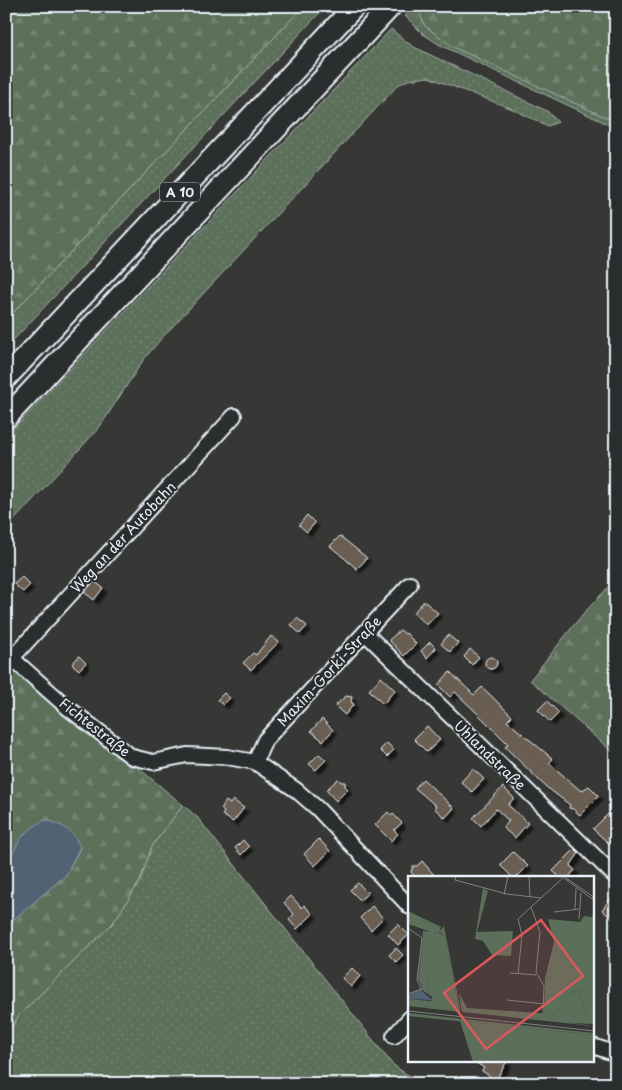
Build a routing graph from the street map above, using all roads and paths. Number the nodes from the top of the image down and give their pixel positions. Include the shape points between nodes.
1 (355, 6) edge
2 (391, 6) edge
3 (6, 378) edge
4 (234, 416) dead end
5 (6, 418) edge
6 (410, 584) dead end
7 (365, 633) junction
8 (9, 656) edge
9 (255, 762) junction
10 (616, 877) edge
11 (408, 905) edge
12 (408, 1020) edge
13 (394, 1036) dead end
14 (594, 1046) edge
15 (616, 1054) edge

1 - 3 highway, A 10
2 - 5 highway, A 10
4 - 8 street, Weg an der Autobahn
6 - 7 street, Maxim-Gorki-Straße
7 - 9 street, Maxim-Gorki-Straße via 265,740
7 - 10 street, Uhlandstraße
8 - 9 street, Fichtestraße via 68,708 132,757 153,762 195,756
9 - 11 street, Fichtestraße via 318,809
12 - 13 street
14 - 15 street

